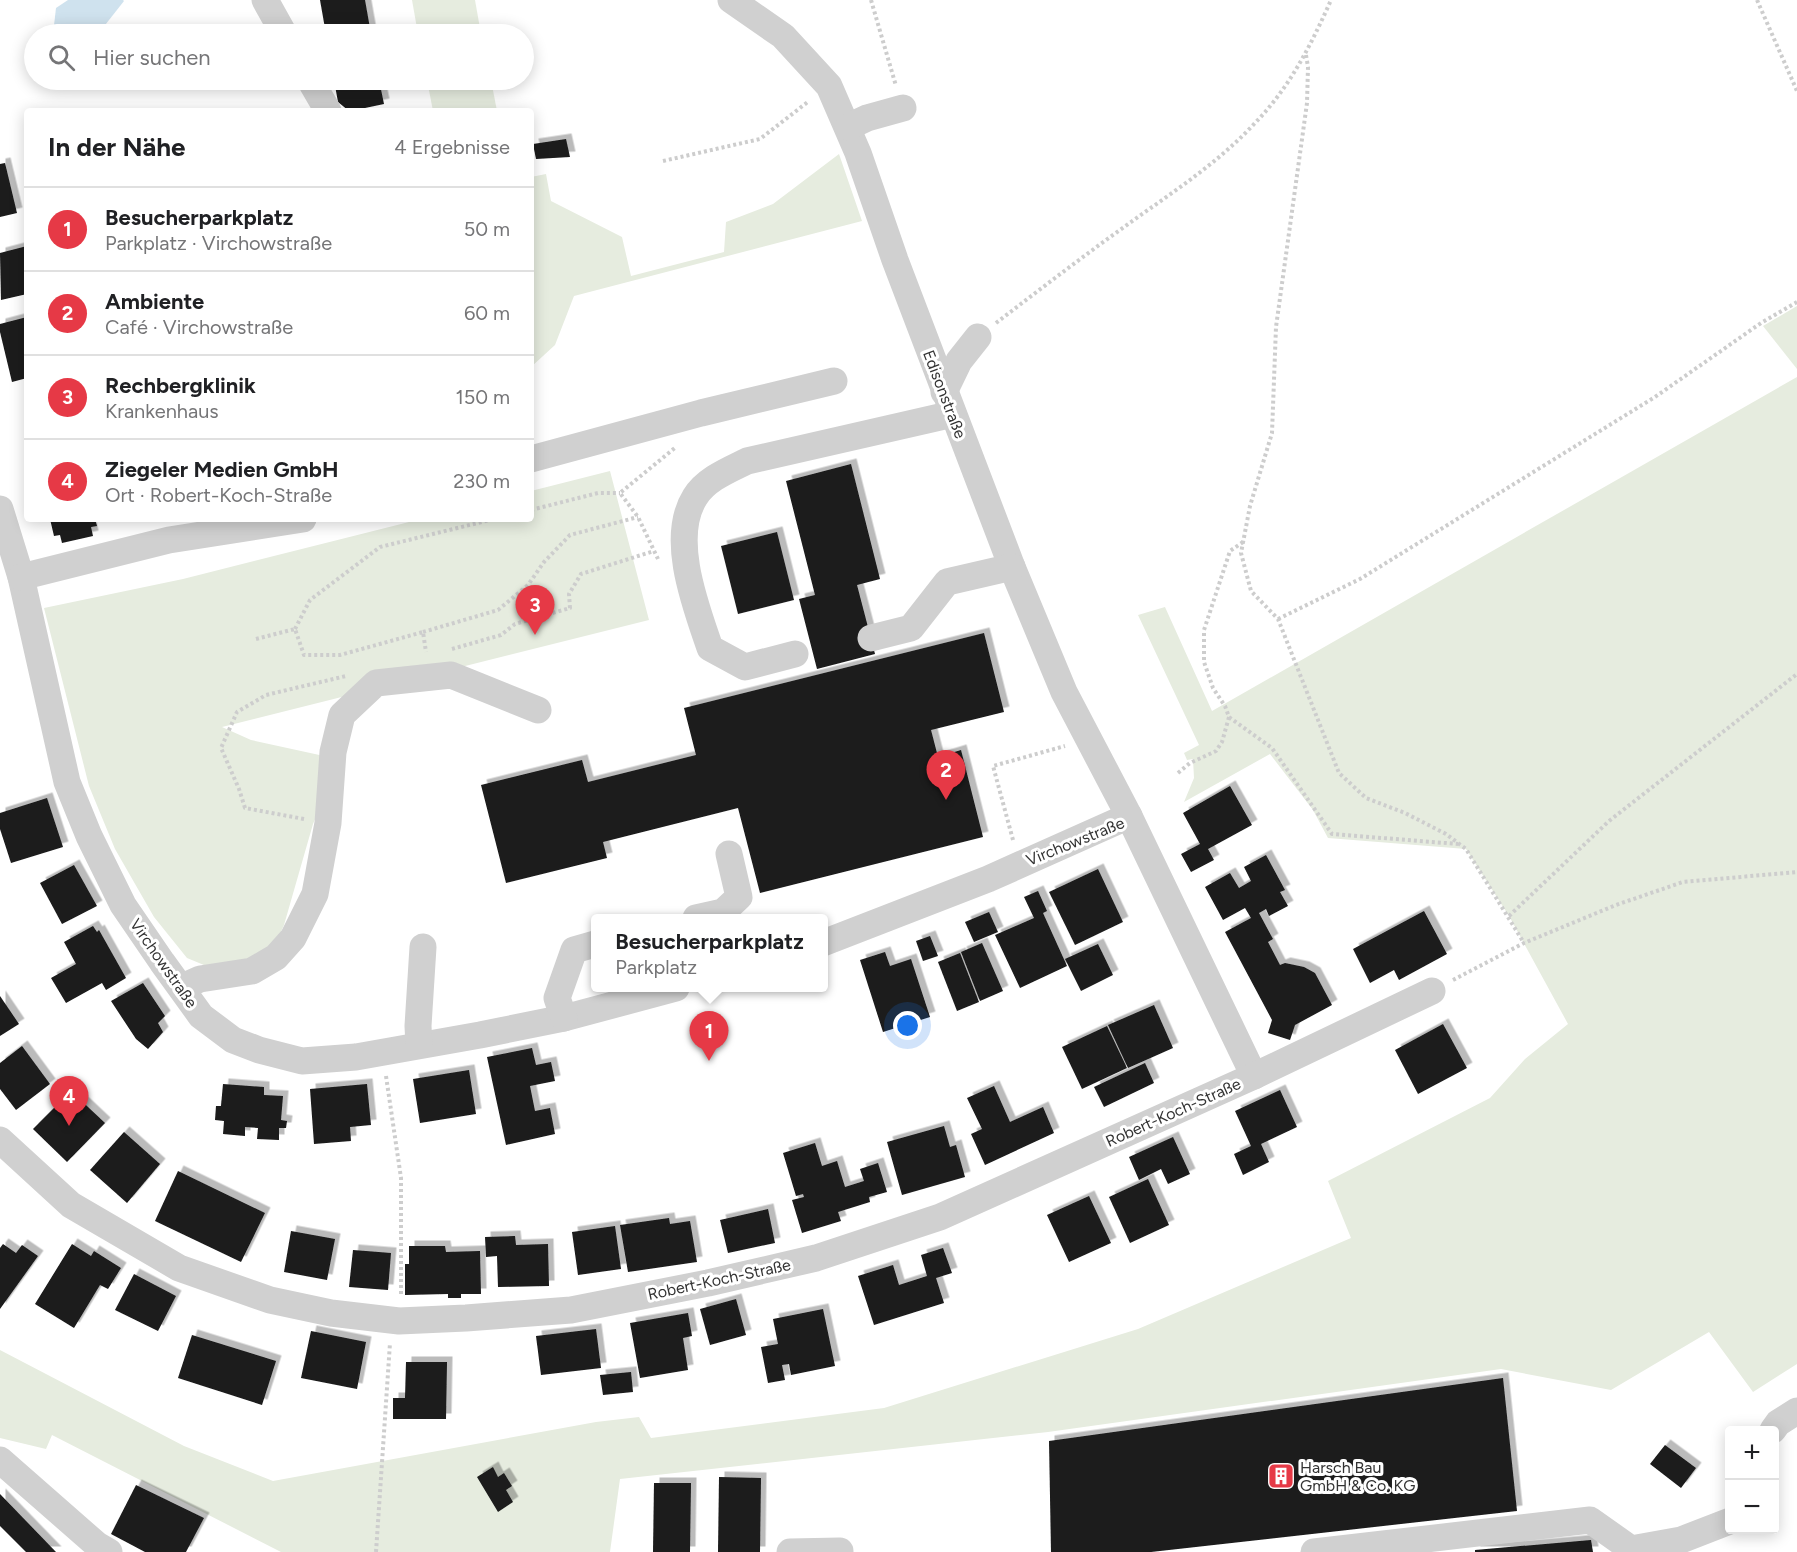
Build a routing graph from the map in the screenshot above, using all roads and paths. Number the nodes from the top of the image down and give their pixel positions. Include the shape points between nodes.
1 (265, 0) edge
2 (731, 0) edge
3 (871, 0) edge
4 (1331, 0) edge
5 (1757, 0) edge
6 (278, 24) edge
7 (1306, 55) junction
8 (829, 86) junction
9 (316, 90) edge
10 (1797, 91) edge
11 (326, 108) edge
12 (903, 108) joint
13 (848, 127) junction
14 (663, 160) dead end
15 (1797, 302) edge
16 (978, 337) joint
17 (834, 381) dead end
18 (949, 403) junction
19 (534, 458) edge
20 (620, 493) dead end
21 (534, 509) edge
22 (1, 517) edge
23 (638, 517) dead end
24 (284, 522) edge
25 (482, 522) edge
26 (1243, 542) junction
27 (1012, 567) junction
28 (21, 577) junction
29 (1278, 619) junction
30 (295, 629) junction
31 (423, 632) junction
32 (871, 638) dead end
33 (256, 639) dead end
34 (795, 654) dead end
35 (426, 656) dead end
36 (1797, 675) edge
37 (538, 710) dead end
38 (1229, 717) junction
39 (1088, 740) junction
40 (1178, 772) dead end
41 (1129, 816) junction
42 (1460, 844) junction
43 (729, 854) dead end
44 (1020, 864) junction
45 (1797, 872) edge
46 (714, 914) edge
47 (1509, 916) junction
48 (828, 941) edge
49 (1524, 943) junction
50 (591, 945) edge
51 (423, 947) dead end
52 (182, 987) junction
53 (1432, 991) joint
54 (658, 992) edge
55 (564, 1018) junction
56 (419, 1045) junction
57 (383, 1052) junction
58 (1254, 1076) junction
59 (0, 1140) edge
60 (401, 1293) dead end
61 (390, 1332) dead end
62 (1797, 1411) edge
63 (1777, 1426) edge
64 (0, 1460) edge
65 (1725, 1523) edge
66 (841, 1544) edge
67 (109, 1552) edge
68 (376, 1552) edge
69 (790, 1552) edge
70 (1314, 1552) edge

1 - 6 street
2 - 8 street, Edisonstraße via 783,36
3 - 12 path
4 - 7 path
5 - 10 path
7 - 16 path via 1256,123 1212,163
7 - 26 path via 1307,103 1276,327 1272,433
8 - 13 street, Edisonstraße
8 - 14 path via 760,139
9 - 11 street
12 - 13 street
13 - 18 street, Edisonstraße
15 - 29 path via 1654,397 1360,579
16 - 18 street via 959,361
17 - 19 street
18 - 27 street, Edisonstraße
18 - 34 street via 747,461 720,474 694,497 684,540 693,599 710,648 745,667
20 - 21 path via 598,493
22 - 28 street, Virchowstraße
23 - 31 path via 570,535 528,585 498,610
24 - 28 street via 169,540
25 - 30 path via 380,547 310,600
26 - 29 path via 1241,553 1251,591
26 - 38 path via 1230,551 1204,630 1204,662
27 - 32 street via 947,582 911,628
27 - 39 street, Edisonstraße
28 - 52 street, Virchowstraße via 67,782 123,905
29 - 42 path via 1339,773 1366,798 1405,813
30 - 31 path via 304,655 340,655
30 - 33 path
31 - 35 path
36 - 47 path via 1609,821
37 - 52 street via 451,675 376,682 342,715 333,752 328,823 315,894 293,938 276,957 252,971 200,979
38 - 40 path via 1216,751
38 - 42 path via 1272,748 1332,834
39 - 41 street, Edisonstraße
39 - 44 path via 993,766
41 - 44 street, Virchowstraße
41 - 58 street, Virchowstraße
42 - 47 path
43 - 46 street via 739,897 723,912
44 - 48 street, Virchowstraße
45 - 49 path via 1683,882
47 - 49 path
49 - 53 path
50 - 55 street via 574,950 557,998
51 - 56 street
52 - 57 street, Virchowstraße via 201,1016 234,1040 259,1050 302,1061
53 - 58 street, Robert-Koch-Straße
54 - 55 street, Virchowstraße
55 - 56 street, Virchowstraße
56 - 57 street, Virchowstraße
57 - 60 path via 401,1178
58 - 59 street, Robert-Koch-Straße via 940,1217 816,1258 571,1310 466,1318 399,1321 331,1313 270,1300 179,1268 71,1205
61 - 68 path
62 - 63 street
64 - 67 street
65 - 70 street via 1681,1540 1631,1549 1590,1520
66 - 69 street

